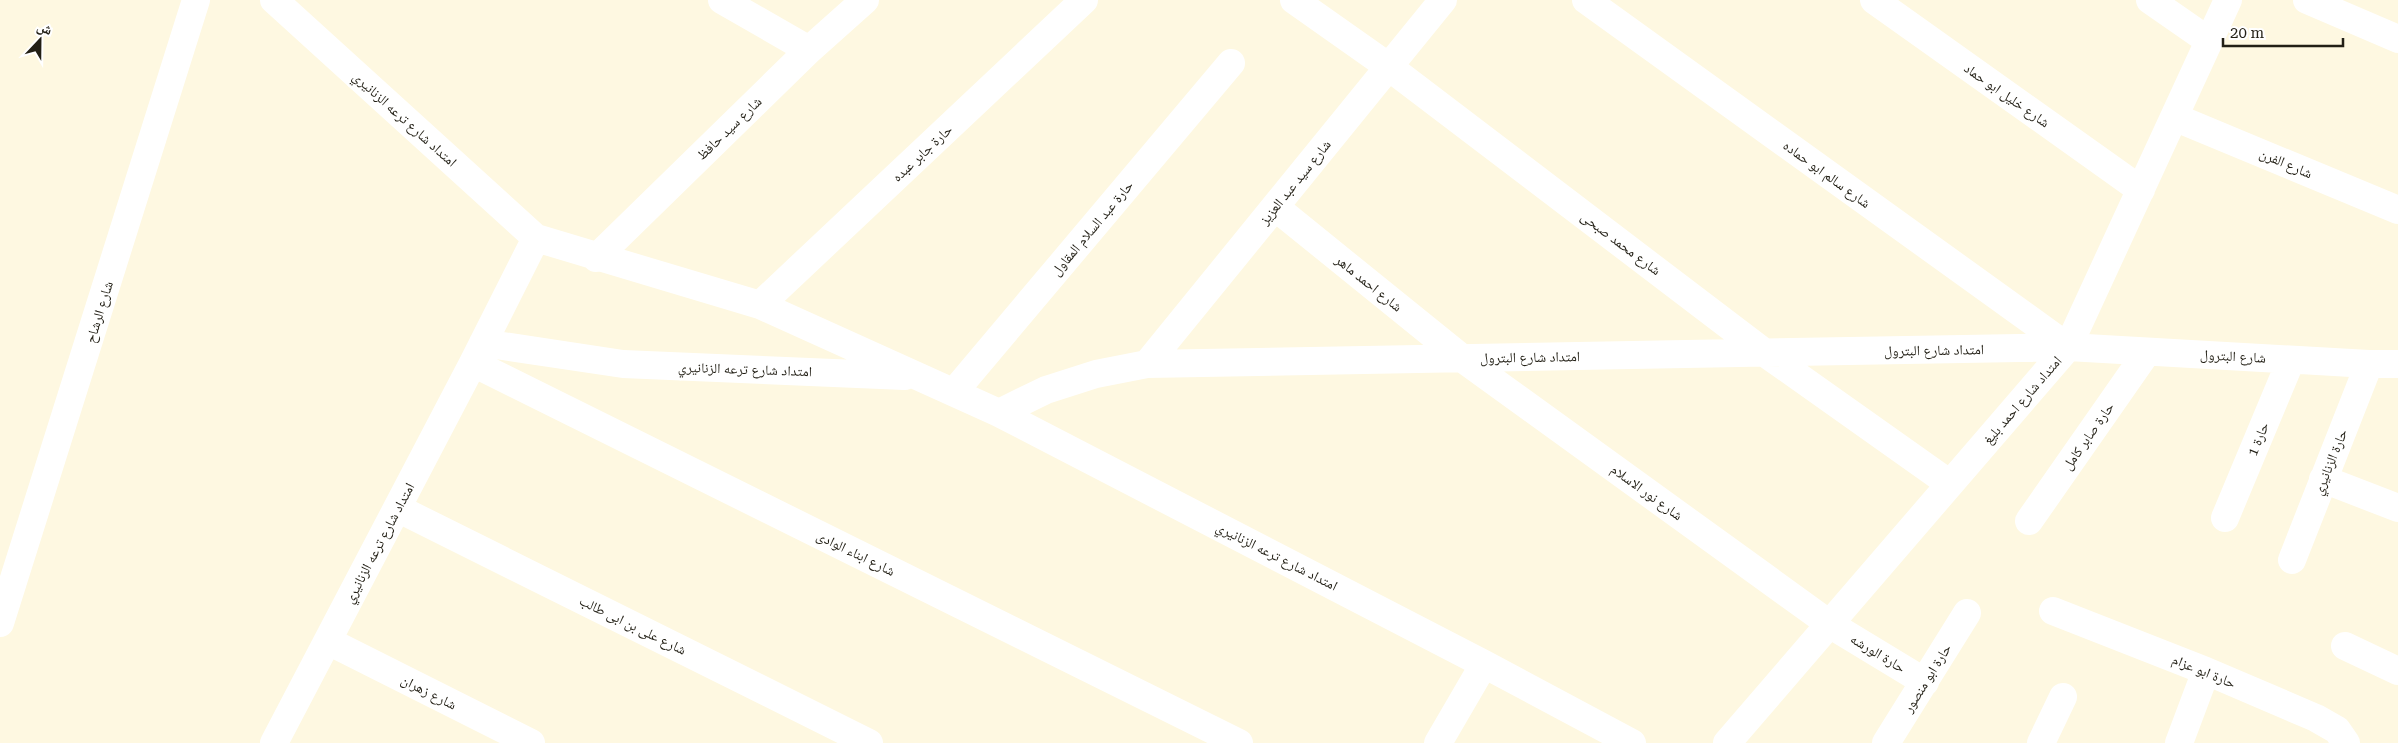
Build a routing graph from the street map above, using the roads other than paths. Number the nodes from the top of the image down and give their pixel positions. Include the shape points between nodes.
1 (196, 0) edge
2 (274, 0) edge
3 (722, 0) edge
4 (865, 0) edge
5 (1084, 0) edge
6 (1294, 0) edge
7 (1443, 0) edge
8 (1586, 0) edge
9 (1874, 0) edge
10 (2150, 0) edge
11 (2228, 0) edge
12 (2307, 0) edge
13 (2398, 39) edge
14 (2209, 41) junction
15 (809, 50) junction
16 (1231, 63) dead end
17 (1389, 67) junction
18 (2174, 117) junction
19 (2141, 190) junction
20 (1275, 207) junction
21 (2398, 210) edge
22 (536, 238) junction
23 (596, 258) junction
24 (760, 305) junction
25 (2068, 347) junction
26 (2147, 352) junction
27 (478, 353) junction
28 (1765, 353) junction
29 (1464, 359) junction
30 (2291, 360) junction
31 (1147, 364) junction
32 (2369, 364) junction
33 (2398, 364) edge
34 (919, 377) junction
35 (954, 392) junction
36 (999, 413) junction
37 (2324, 479) junction
38 (1950, 484) junction
39 (397, 508) junction
40 (2398, 508) edge
41 (2225, 518) dead end
42 (2029, 521) dead end
43 (2292, 560) dead end
44 (2053, 611) dead end
45 (1967, 613) dead end
46 (0, 623) edge
47 (1831, 625) junction
48 (328, 641) junction
49 (2345, 646) dead end
50 (1484, 664) junction
51 (2206, 671) junction
52 (2398, 671) edge
53 (1925, 682) junction
54 (2063, 697) dead end
55 (1626, 742) edge
56 (274, 743) edge
57 (531, 743) edge
58 (869, 743) edge
59 (1239, 743) edge
60 (1438, 743) edge
61 (1727, 743) edge
62 (1886, 743) edge
63 (2041, 743) edge
64 (2180, 743) edge
65 (2346, 743) edge

1 - 46 street, شارع الرشاح
2 - 22 street, امتداد شارع ترعه الزنانيري
3 - 15 street
4 - 15 street, شارع سيد حافظ
5 - 24 street, حارة جابر عبده
6 - 17 street, شارع محمد صبحى
7 - 17 street, شارع سيد عبد العزيز
8 - 25 street, شارع سالم ابو حماده
9 - 19 street, شارع خليل ابو حماد
10 - 14 street
11 - 14 street, امتداد شارع احمد بليغ
12 - 13 street
14 - 18 street, امتداد شارع احمد بليغ
15 - 23 street, شارع سيد حافظ
16 - 35 street, حارة عبد السلام المقاول
17 - 20 street, شارع سيد عبد العزيز
17 - 28 street, شارع محمد صبحى
18 - 19 street, امتداد شارع احمد بليغ
18 - 21 street, شارع الفرن
19 - 25 street, امتداد شارع احمد بليغ
20 - 29 street, شارع احمد ماهر
20 - 31 street, شارع سيد عبد العزيز
22 - 23 street, امتداد شارع ترعه الزنانيري
22 - 27 street, امتداد شارع ترعه الزنانيري
23 - 24 street, امتداد شارع ترعه الزنانيري
24 - 34 street, امتداد شارع ترعه الزنانيري
25 - 26 street, شارع البترول
25 - 28 street, امتداد شارع البترول
25 - 38 street, امتداد شارع احمد بليغ
26 - 30 street, شارع البترول
26 - 42 street, حارة صابر كامل
27 - 34 street, امتداد شارع ترعه الزنانيري via 623,364
27 - 39 street, امتداد شارع ترعه الزنانيري
27 - 59 street, شارع ابناء الوادى
28 - 29 street, امتداد شارع البترول
28 - 38 street, شارع محمد صبحى
29 - 31 street, امتداد شارع البترول
29 - 47 street, شارع نور الاسلام
30 - 32 street, شارع البترول
30 - 41 street, حارة 1
31 - 36 street, امتداد شارع البترول via 1096,374 1046,390
32 - 33 street, شارع البترول
32 - 37 street, حارة الزنانيري
34 - 35 street, امتداد شارع ترعه الزنانيري
35 - 36 street, امتداد شارع ترعه الزنانيري
36 - 50 street, امتداد شارع ترعه الزنانيري
37 - 40 street
37 - 43 street, حارة الزنانيري
38 - 47 street, امتداد شارع احمد بليغ
39 - 48 street, امتداد شارع ترعه الزنانيري
39 - 58 street, شارع على بن ابى طالب
44 - 51 street, حارة ابو عزام
45 - 53 street, حارة ابو منصور
47 - 53 street, حارة الورشه
47 - 61 street, امتداد شارع احمد بليغ
48 - 56 street, امتداد شارع ترعه الزنانيري
48 - 57 street, شارع زهران
49 - 52 street
50 - 55 street, امتداد شارع ترعه الزنانيري
50 - 60 street
51 - 64 street
51 - 65 street, حارة ابو عزام via 2322,720 2337,730
53 - 62 street, حارة ابو منصور
54 - 63 street

